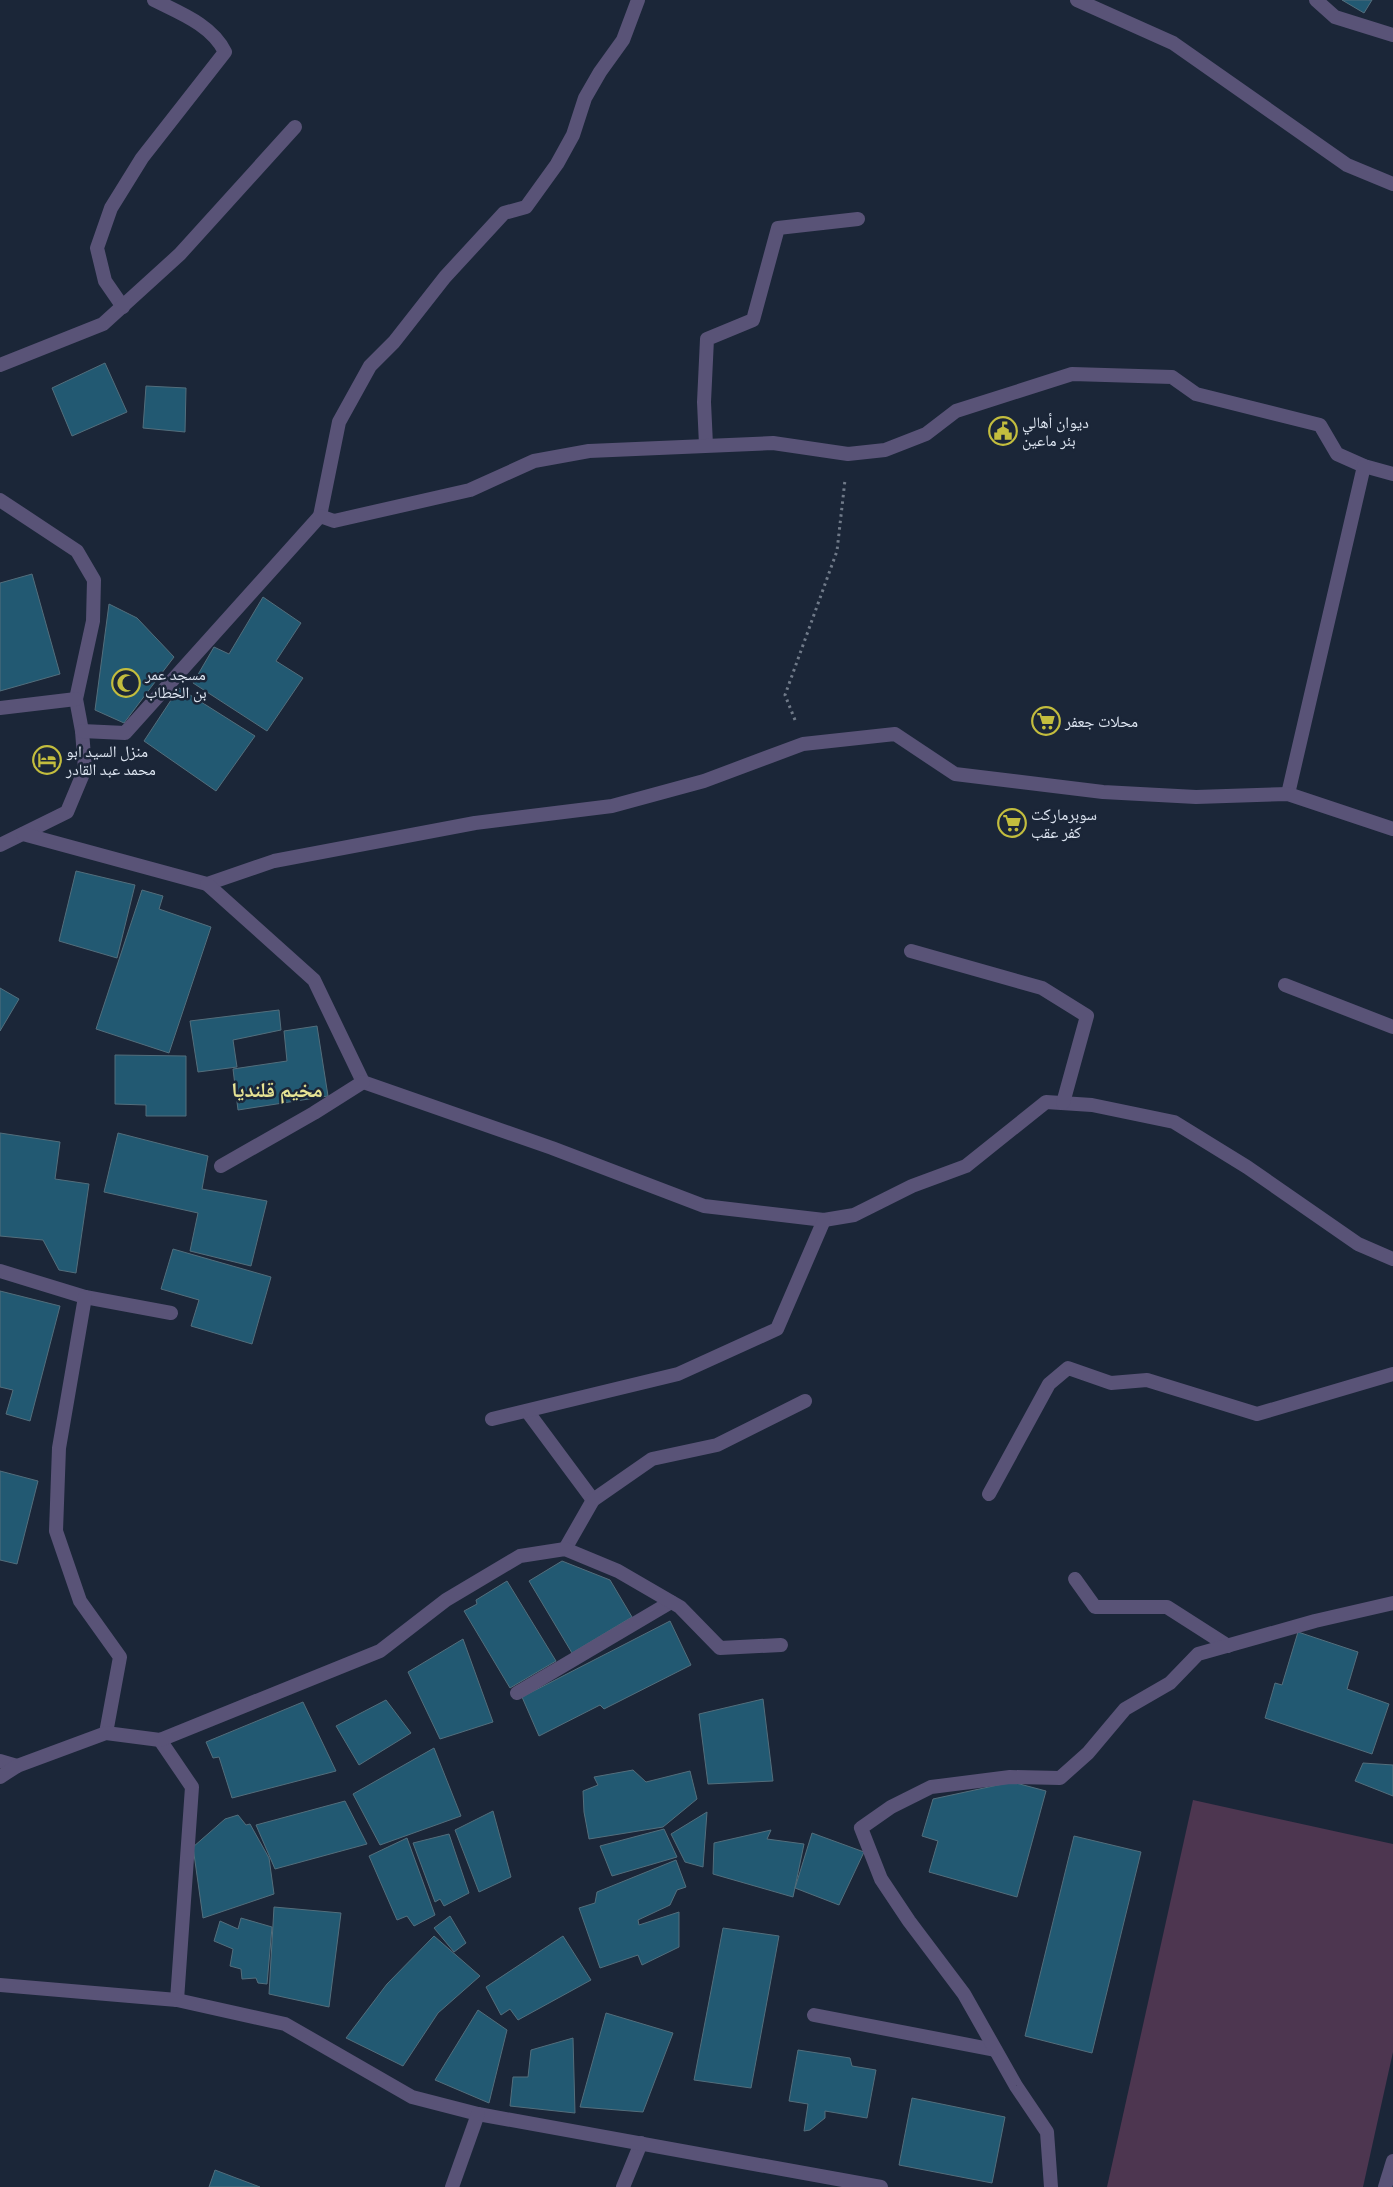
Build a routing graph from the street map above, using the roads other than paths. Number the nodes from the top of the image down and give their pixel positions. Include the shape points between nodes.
1 (154, 0) edge
2 (638, 0) edge
3 (1077, 0) edge
4 (1316, 0) edge
5 (1393, 35) edge
6 (295, 127) dead end
7 (1393, 184) edge
8 (858, 219) dead end
9 (122, 307) junction
10 (0, 365) edge
11 (706, 445) junction
12 (1364, 466) junction
13 (1393, 474) edge
14 (0, 500) edge
15 (320, 516) junction
16 (76, 699) junction
17 (0, 708) edge
18 (82, 731) junction
19 (1288, 794) junction
20 (1393, 829) edge
21 (23, 834) junction
22 (0, 845) edge
23 (207, 884) junction
24 (911, 951) dead end
25 (1286, 985) dead end
26 (1393, 1028) edge
27 (363, 1082) junction
28 (1064, 1103) junction
29 (221, 1166) dead end
30 (824, 1220) junction
31 (1393, 1259) edge
32 (0, 1271) edge
33 (84, 1297) junction
34 (171, 1313) dead end
35 (1393, 1374) edge
36 (805, 1401) dead end
37 (527, 1411) junction
38 (492, 1419) dead end
39 (989, 1494) dead end
40 (593, 1500) junction
41 (565, 1549) junction
42 (1075, 1579) dead end
43 (671, 1602) junction
44 (1393, 1604) edge
45 (781, 1645) dead end
46 (1228, 1646) junction
47 (517, 1693) dead end
48 (106, 1733) junction
49 (160, 1740) junction
50 (0, 1761) edge
51 (17, 1766) junction
52 (0, 1777) edge
53 (0, 1985) edge
54 (177, 2000) junction
55 (814, 2015) dead end
56 (995, 2050) junction
57 (478, 2114) junction
58 (641, 2143) junction
59 (1393, 2161) edge
60 (452, 2187) edge
61 (623, 2187) edge
62 (881, 2187) edge
63 (1051, 2187) edge
64 (1385, 2187) edge

1 - 9 street via 190,18 219,39 225,52 142,158 111,208 97,248 106,281
2 - 15 street via 623,40 585,98 557,164 526,207 504,213 370,366 339,422
3 - 7 street via 1173,43 1347,165
4 - 5 street via 1335,17
6 - 9 street via 180,254
8 - 11 street via 778,228 753,320 707,339
9 - 10 street via 103,324
11 - 12 street via 773,443 848,454 885,450 926,434 956,411 1072,374 1172,377 1196,394 1320,425 1337,454
11 - 15 street via 589,451 534,461 470,490 334,521
12 - 13 street
12 - 19 street
14 - 16 street via 77,551 94,580 92,621
15 - 18 street via 124,733
16 - 17 street
16 - 18 street
18 - 21 street via 85,769 67,812
19 - 20 street
19 - 23 street via 1196,798 1103,792 955,774 894,734 803,744 704,781 612,806 475,823 274,861
21 - 22 street
21 - 23 street
23 - 27 street via 314,980
24 - 28 street via 1042,988 1087,1016
25 - 26 street
27 - 29 street
27 - 30 street via 552,1148 704,1206
28 - 30 street via 1046,1102 966,1166 912,1186 854,1216
28 - 31 street via 1092,1105 1174,1122 1247,1167 1358,1244
30 - 37 street via 777,1328 678,1374
32 - 33 street
33 - 34 street
33 - 48 street via 59,1448 56,1531 80,1601 120,1657
35 - 39 street via 1257,1414 1147,1380 1111,1383 1068,1368 1049,1384
36 - 40 street via 717,1445 652,1459
37 - 38 street
37 - 40 street
40 - 41 street
41 - 43 street via 618,1571
41 - 49 street via 520,1556 446,1600 380,1651
42 - 46 street via 1095,1607 1167,1607
43 - 45 street via 680,1607 720,1648
43 - 47 street
44 - 46 street via 1315,1621
46 - 56 street via 1198,1654 1170,1683 1124,1709 1088,1753 1060,1778 1010,1777 931,1787 891,1807 861,1828 881,1878 909,1922 964,1994
48 - 49 street
48 - 51 street
49 - 54 street via 192,1787
50 - 51 street
51 - 52 street
53 - 54 street
54 - 57 street via 285,2024 412,2098
55 - 56 street
56 - 63 street via 1046,2132
57 - 58 street
57 - 60 street
58 - 61 street
58 - 62 street
59 - 64 street

